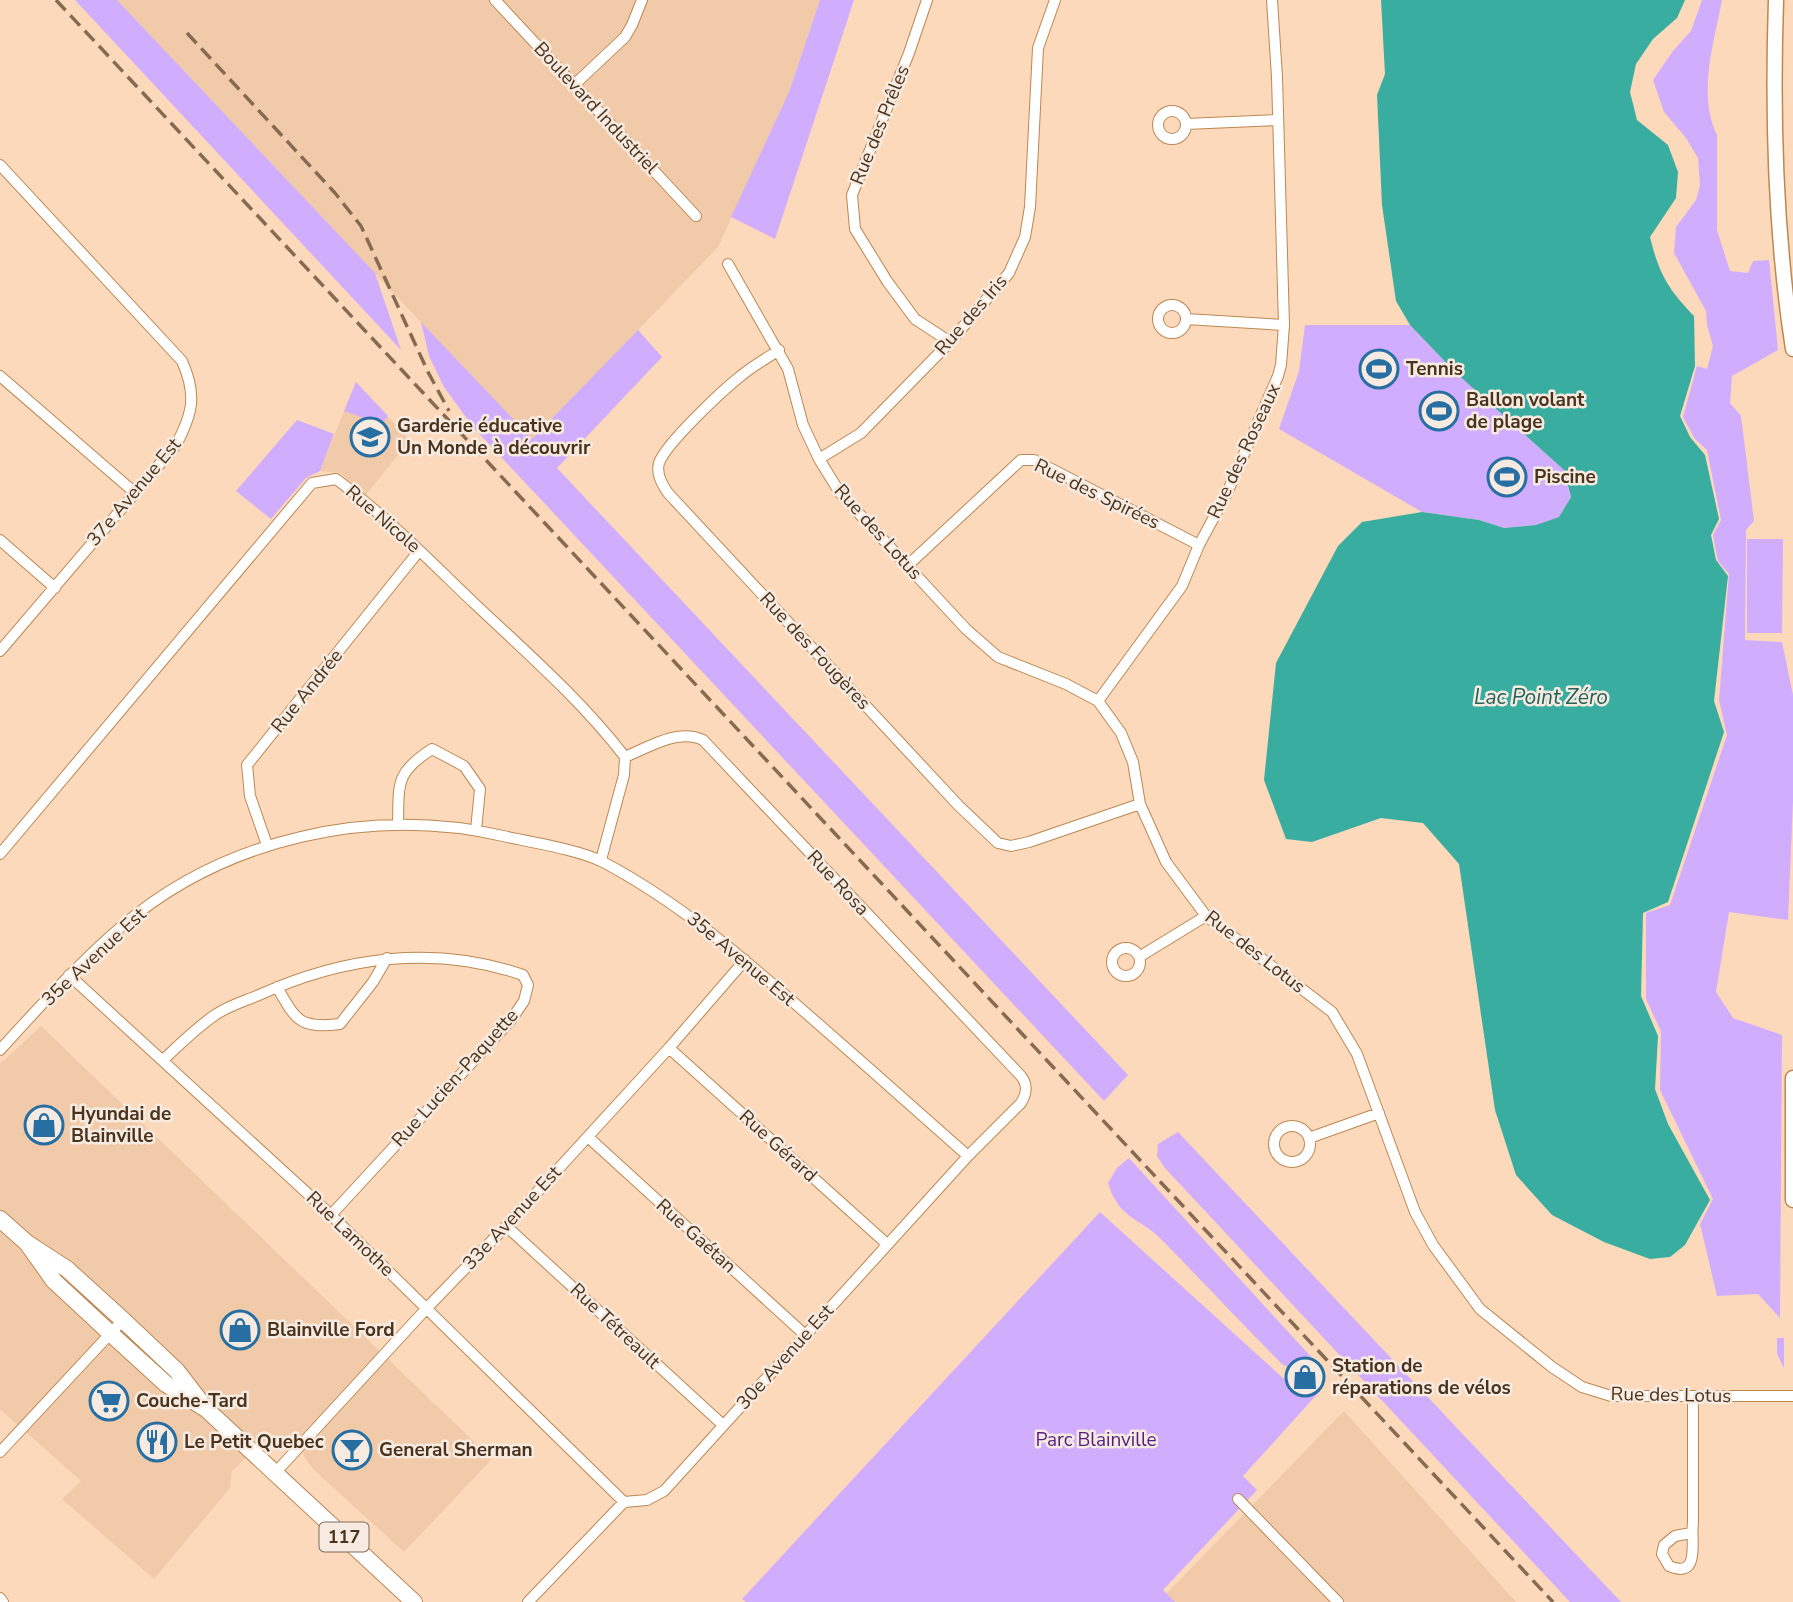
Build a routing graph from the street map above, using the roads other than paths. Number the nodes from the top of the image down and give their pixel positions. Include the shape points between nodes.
1 (495, 0) edge
2 (642, 0) edge
3 (927, 0) edge
4 (1055, 0) edge
5 (1272, 0) edge
6 (1776, 0) edge
7 (574, 85) junction
8 (1278, 120) junction
9 (1186, 124) dead end
10 (0, 165) edge
11 (696, 216) dead end
12 (728, 264) dead end
13 (1186, 319) dead end
14 (1284, 325) junction
15 (950, 342) junction
16 (1793, 349) edge
17 (779, 350) junction
18 (0, 376) edge
19 (819, 459) junction
20 (134, 492) junction
21 (0, 540) edge
22 (1199, 545) junction
23 (419, 551) junction
24 (907, 566) junction
25 (55, 588) junction
26 (0, 651) edge
27 (1098, 701) junction
28 (625, 757) junction
29 (1140, 804) junction
30 (398, 824) junction
31 (477, 830) junction
32 (267, 845) junction
33 (0, 855) edge
34 (601, 860) junction
35 (1206, 916) junction
36 (1139, 957) dead end
37 (387, 958) junction
38 (745, 960) junction
39 (69, 975) junction
40 (277, 987) junction
41 (669, 1048) junction
42 (0, 1050) edge
43 (163, 1060) junction
44 (1793, 1078) edge
45 (1027, 1089) joint
46 (1378, 1113) junction
47 (588, 1137) junction
48 (1309, 1138) dead end
49 (968, 1156) junction
50 (1793, 1200) edge
51 (331, 1215) junction
52 (0, 1219) edge
53 (506, 1226) junction
54 (27, 1243) junction
55 (887, 1244) junction
56 (426, 1309) junction
57 (123, 1320) junction
58 (110, 1333) junction
59 (804, 1334) junction
60 (1693, 1396) junction
61 (1793, 1396) edge
62 (206, 1409) junction
63 (723, 1426) junction
64 (0, 1452) edge
65 (275, 1473) junction
66 (1238, 1499) dead end
67 (624, 1502) junction
68 (1690, 1533) dead end
69 (414, 1602) edge
70 (528, 1602) edge
71 (1338, 1602) edge

1 - 7 street, Boulevard Industriel
2 - 7 street via 625,37
3 - 15 street, Rue des Prêles via 852,195 855,229 887,281 915,318
4 - 15 street, Rue des Iris via 1038,48 1025,237 1009,273
5 - 8 street, Rue des Roseaux
6 - 16 street via 1775,181
7 - 11 street, Boulevard Industriel
8 - 9 street
8 - 14 street, Rue des Roseaux
10 - 20 street, 37e Avenue Est via 182,361 191,398 190,420 176,445
12 - 17 street, Rue des Lotus
13 - 14 street
14 - 22 street, Rue des Roseaux via 1278,376
15 - 19 street, Rue des Iris via 861,433
17 - 19 street, Rue des Lotus
17 - 29 street, Rue des Fougères via 742,374 665,452 658,465 667,493 998,843 1029,842
18 - 20 street
19 - 24 street, Rue des Lotus via 840,494
20 - 25 street, 37e Avenue Est
21 - 25 street
22 - 24 street, Rue des Spirées via 1034,460 1021,460
22 - 27 street, Rue des Roseaux via 1182,586
23 - 28 street, Rue Nicole via 559,682
23 - 32 street, Rue Andrée via 247,765 250,796
23 - 33 street, Rue Nicole via 336,479 312,482
24 - 27 street, Rue des Lotus via 998,657
25 - 26 street, 37e Avenue Est
27 - 29 street, Rue des Lotus via 1125,742
28 - 34 street
28 - 45 street, Rue Rosa via 680,735 703,740 1021,1076
29 - 35 street, Rue des Lotus via 1166,862
30 - 31 street, 35e Avenue Est
30 - 31 street via 399,785 412,762 432,749 464,766 480,789
30 - 32 street, 35e Avenue Est via 336,830
31 - 34 street, 35e Avenue Est
32 - 39 street, 35e Avenue Est via 165,894
34 - 38 street, 35e Avenue Est via 691,915
35 - 36 street
35 - 46 street, Rue des Lotus via 1332,1012 1357,1054
37 - 40 street, Rue Lucien-Paquette via 324,970
37 - 40 street via 340,1024 313,1027 292,1014
37 - 51 street, Rue Lucien-Paquette via 443,958 497,968 523,975 528,985 511,1020
38 - 41 street, 33e Avenue Est
38 - 49 street, 35e Avenue Est
39 - 42 street, 35e Avenue Est
39 - 43 street, Rue Lamothe
40 - 43 street, Rue Lucien-Paquette via 218,1013
41 - 47 street, 33e Avenue Est
41 - 55 street, Rue Gérard
43 - 51 street, Rue Lamothe
44 - 50 street
45 - 49 street, 30e Avenue Est via 1021,1103
46 - 48 street
46 - 60 street, Rue des Lotus via 1415,1212 1480,1309 1582,1387 1611,1396
47 - 53 street, 33e Avenue Est
47 - 59 street, Rue Gaétan
49 - 55 street, 30e Avenue Est
51 - 56 street, Rue Lamothe
52 - 54 main road, 117
53 - 56 street, 33e Avenue Est
53 - 63 street, Rue Tétreault
54 - 57 main road, 117 via 67,1269
54 - 58 main road, 117 via 54,1281
55 - 59 street, 30e Avenue Est
56 - 65 street, 33e Avenue Est
56 - 67 street, Rue Lamothe
57 - 58 street
57 - 62 main road, 117 via 177,1371
58 - 62 main road, 117 via 166,1384
58 - 64 street
59 - 63 street, 30e Avenue Est
60 - 61 street, Rue des Lotus
60 - 68 street
62 - 65 main road, 117
63 - 67 street, 30e Avenue Est via 664,1491 647,1500
65 - 69 main road, 117
66 - 71 street
67 - 70 street

